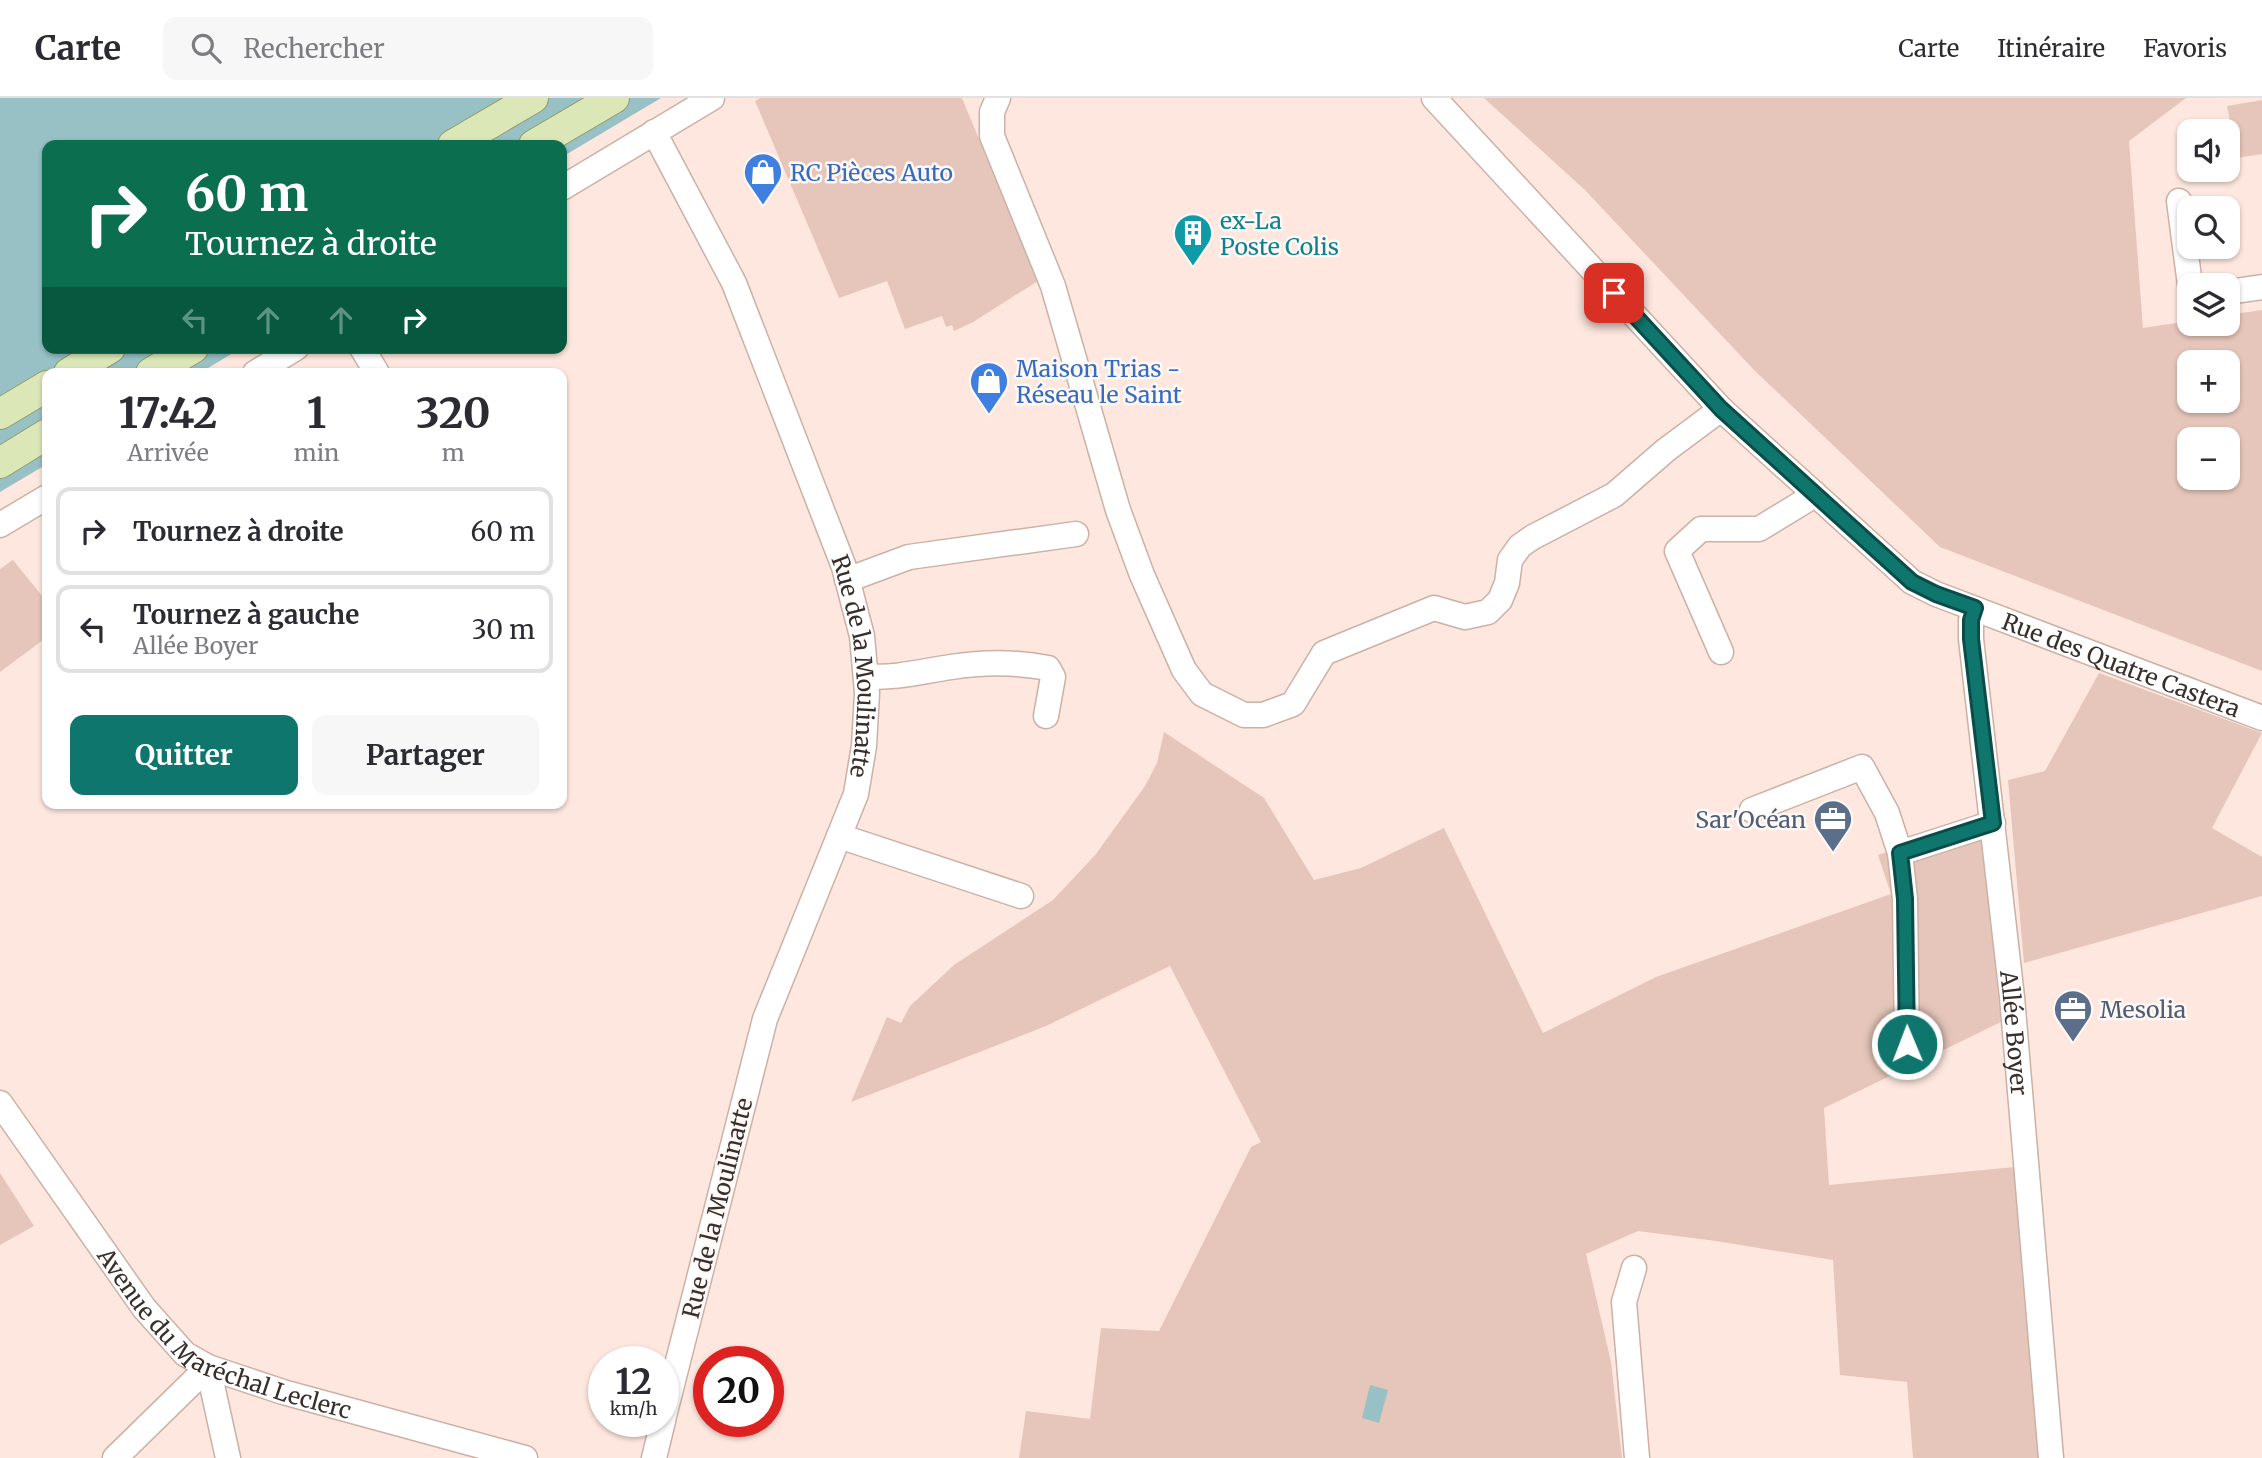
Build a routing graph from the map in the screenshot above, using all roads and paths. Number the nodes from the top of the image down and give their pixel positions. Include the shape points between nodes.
1 (533, 98) edge
2 (614, 98) edge
3 (712, 98) edge
4 (998, 98) edge
5 (1434, 98) edge
6 (654, 132) junction
7 (462, 140) edge
8 (543, 140) edge
9 (567, 185) edge
10 (2262, 287) edge
11 (2240, 290) edge
12 (100, 354) edge
13 (182, 354) edge
14 (286, 354) edge
15 (77, 368) edge
16 (159, 368) edge
17 (263, 368) edge
18 (42, 389) edge
19 (1721, 409) junction
20 (0, 414) edge
21 (42, 438) edge
22 (0, 463) edge
23 (1814, 493) junction
24 (42, 500) edge
25 (0, 525) edge
26 (1076, 534) dead end
27 (847, 580) junction
28 (1975, 608) junction
29 (1721, 652) dead end
30 (866, 676) junction
31 (1046, 716) dead end
32 (2262, 718) edge
33 (1752, 810) dead end
34 (1993, 823) junction
35 (839, 836) junction
36 (1900, 853) junction
37 (1021, 896) dead end
38 (1907, 1044) dead end
39 (0, 1103) edge
40 (1634, 1268) dead end
41 (679, 1358) edge
42 (208, 1367) junction
43 (659, 1437) edge
44 (116, 1458) edge
45 (229, 1458) edge
46 (525, 1458) edge
47 (654, 1458) edge
48 (1637, 1458) edge
49 (2051, 1458) edge

1 - 7 main road
2 - 8 main road
3 - 6 street
4 - 19 street via 992,112 992,136 1053,286 1118,510 1142,575 1184,670 1202,694 1224,707 1244,715 1263,715 1293,704 1324,653 1434,608 1465,617 1488,612 1500,600 1510,560 1520,546 1614,495
5 - 19 street, Rue des Quatre Castera
6 - 9 street
6 - 27 street, Rue de la Moulinatte via 734,283
10 - 11 street
12 - 15 main road
13 - 16 main road
14 - 17 street
18 - 20 main road
19 - 23 street, Rue des Quatre Castera
21 - 22 main road
23 - 28 street, Rue des Quatre Castera via 1912,582
23 - 29 street via 1759,529 1701,529 1677,551
24 - 25 street
26 - 27 street via 909,557
27 - 30 street, Rue de la Moulinatte via 862,636
28 - 32 street, Rue des Quatre Castera
28 - 34 street, Allée Boyer via 1971,639
30 - 31 street via 883,678 956,666 1025,663 1048,668 1053,677
30 - 35 street, Rue de la Moulinatte via 864,746 856,794
33 - 36 street via 1862,766 1887,813
34 - 36 street
34 - 49 street, Allée Boyer
35 - 37 street
35 - 41 street, Rue de la Moulinatte via 765,1019
36 - 38 street
39 - 42 street, Avenue du Maréchal Leclerc via 144,1308 185,1354
40 - 48 street via 1624,1302
42 - 44 street
42 - 45 street
42 - 46 street, Avenue du Maréchal Leclerc
43 - 47 street, Rue de la Moulinatte

